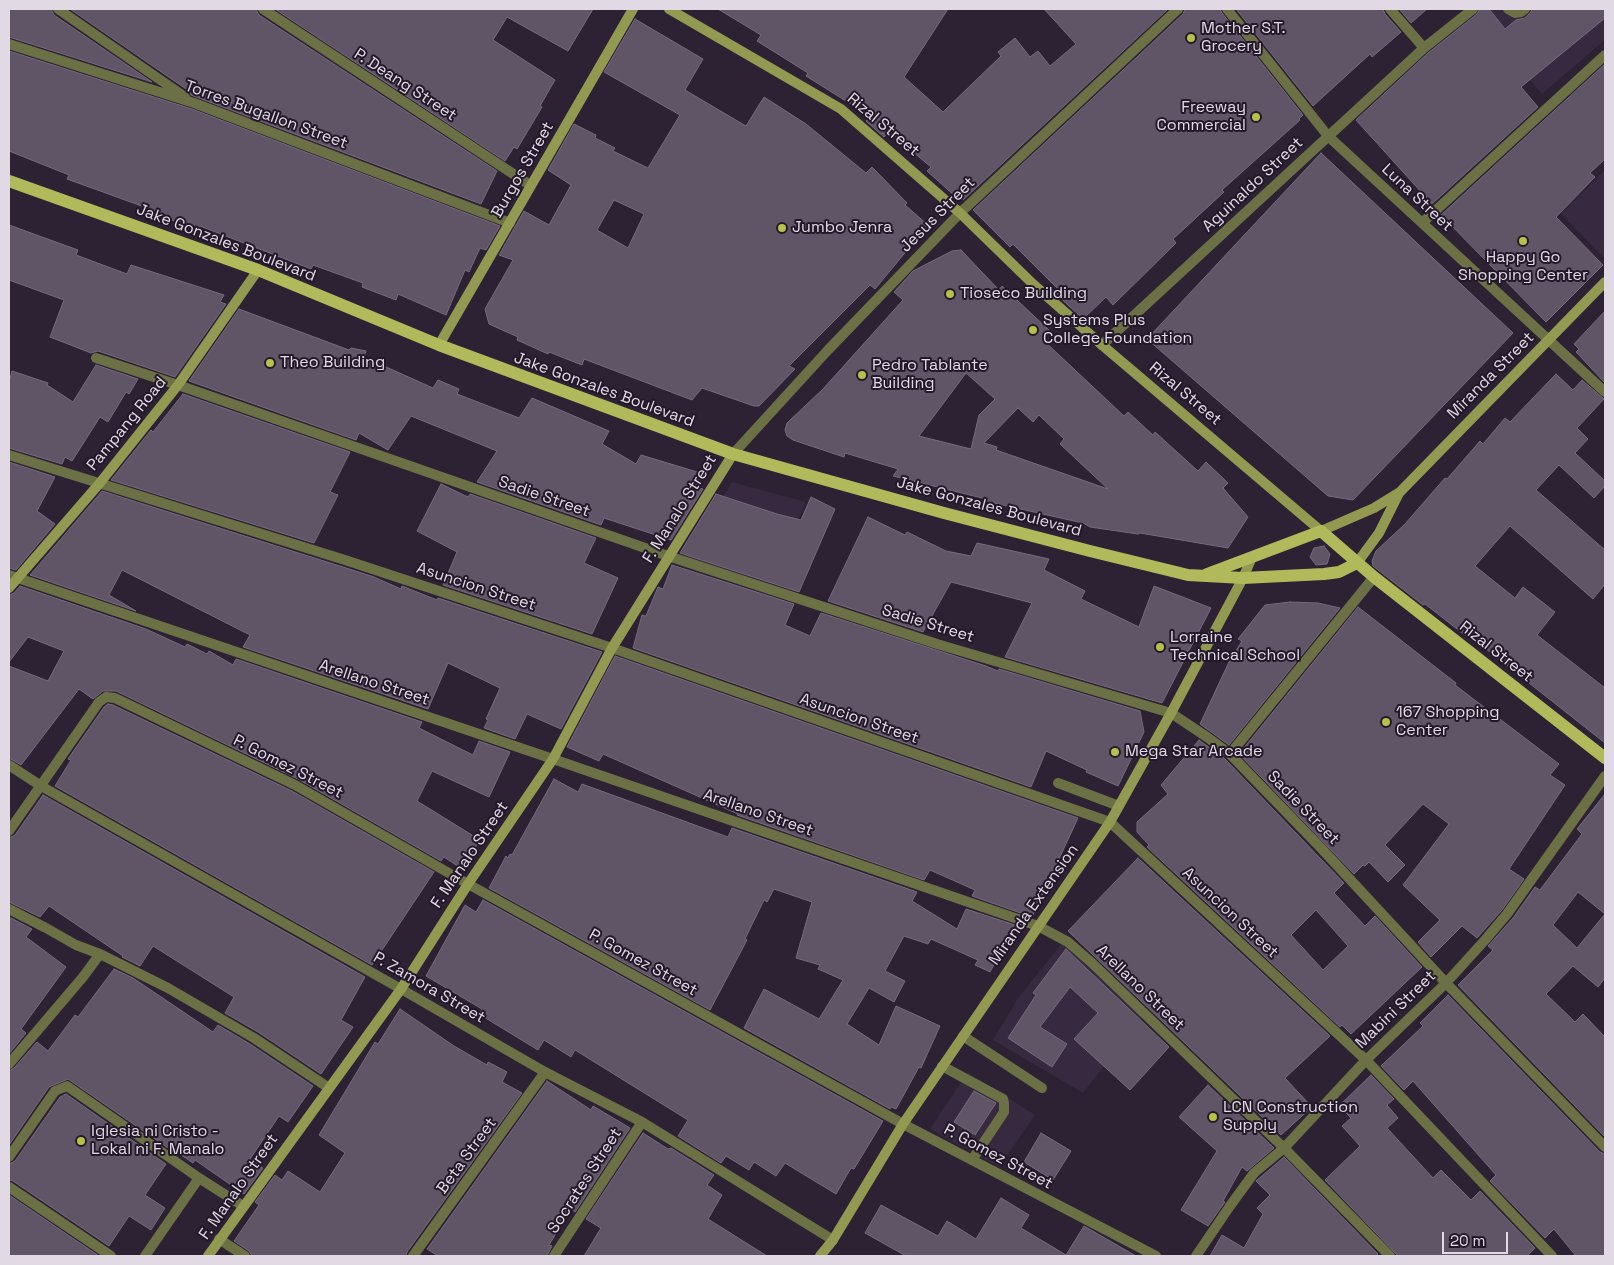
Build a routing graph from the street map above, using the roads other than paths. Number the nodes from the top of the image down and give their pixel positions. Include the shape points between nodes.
1 (58, 9) edge
2 (262, 9) edge
3 (633, 9) edge
4 (669, 9) edge
5 (1178, 9) edge
6 (1226, 9) edge
7 (1390, 9) edge
8 (1473, 9) edge
9 (1508, 9) edge
10 (1525, 9) edge
11 (9, 44) edge
12 (1424, 48) junction
13 (1605, 56) edge
14 (194, 104) junction
15 (1328, 136) junction
16 (9, 181) edge
17 (530, 185) junction
18 (960, 212) junction
19 (510, 223) junction
20 (1422, 223) junction
21 (258, 270) junction
22 (1605, 282) edge
23 (1549, 339) junction
24 (1102, 345) junction
25 (439, 346) junction
26 (96, 358) dead end
27 (178, 385) junction
28 (1605, 392) edge
29 (9, 454) edge
30 (733, 454) junction
31 (99, 484) junction
32 (1400, 492) junction
33 (1321, 531) junction
34 (668, 556) junction
35 (1252, 557) junction
36 (1357, 563) junction
37 (1204, 576) junction
38 (13, 577) edge
39 (1374, 577) junction
40 (1243, 578) junction
41 (9, 588) edge
42 (612, 648) junction
43 (1171, 713) junction
44 (1230, 754) junction
45 (1605, 758) edge
46 (552, 759) junction
47 (9, 766) edge
48 (1605, 776) edge
49 (1058, 782) dead end
50 (41, 786) junction
51 (1119, 806) junction
52 (1110, 822) junction
53 (9, 830) edge
54 (468, 884) junction
55 (9, 909) edge
56 (1038, 926) junction
57 (100, 954) junction
58 (1446, 982) junction
59 (401, 988) junction
60 (963, 1036) junction
61 (1366, 1060) junction
62 (9, 1064) edge
63 (942, 1066) junction
64 (546, 1072) junction
65 (329, 1088) junction
66 (1042, 1088) dead end
67 (642, 1122) junction
68 (904, 1124) junction
69 (1605, 1147) edge
70 (1284, 1148) junction
71 (9, 1156) edge
72 (972, 1160) junction
73 (199, 1178) junction
74 (9, 1187) edge
75 (244, 1206) junction
76 (220, 1239) junction
77 (833, 1240) junction
78 (111, 1256) edge
79 (145, 1256) edge
80 (208, 1256) edge
81 (245, 1256) edge
82 (413, 1256) edge
83 (554, 1256) edge
84 (820, 1256) edge
85 (1156, 1256) edge
86 (1196, 1256) edge
87 (1390, 1256) edge
88 (1552, 1256) edge

1 - 14 street
2 - 17 street, P. Deang Street
3 - 17 street, Burgos Street
4 - 18 street, Rizal Street via 841,109
5 - 18 street, Jesus Street
6 - 15 street, Luna Street
7 - 12 street
8 - 12 street, Aguinaldo Street
9 - 10 street via 1515,13
11 - 14 street, Torres Bugallon Street
12 - 15 street, Aguinaldo Street
13 - 20 street
14 - 19 street, Torres Bugallon Street
15 - 20 street, Luna Street
15 - 24 street, Aguinaldo Street
16 - 21 main road, Jake Gonzales Boulevard
17 - 19 street, Burgos Street
18 - 24 street, Rizal Street via 1033,284
18 - 30 street, Jesus Street
19 - 25 street, Burgos Street
20 - 23 street, Luna Street
21 - 25 main road, Jake Gonzales Boulevard
21 - 27 street, Pampang Road
22 - 23 street, Miranda Street
23 - 28 street, Luna Street
23 - 32 street, Miranda Street
24 - 33 street, Rizal Street
25 - 30 main road, Jake Gonzales Boulevard
26 - 27 street, Sadie Street
27 - 31 street, Pampang Road
27 - 34 street, Sadie Street
29 - 31 street, Asuncion Street
30 - 34 street, F. Manalo Street
30 - 37 main road, Jake Gonzales Boulevard via 1090,551
31 - 38 street, Pampang Road
31 - 42 street, Asuncion Street via 345,560
32 - 33 street, Miranda Street via 1374,508
32 - 36 street, Miranda Street via 1380,533
33 - 35 main road, Jake Gonzales Boulevard
33 - 36 main road, Rizal Street
34 - 42 street, F. Manalo Street
34 - 43 street, Sadie Street via 937,644
35 - 37 main road, Jake Gonzales Boulevard
35 - 40 street, Miranda Extension
36 - 39 main road, Rizal Street
36 - 40 main road, Jake Gonzales Boulevard via 1339,572 1324,574
37 - 40 main road, Jake Gonzales Boulevard
38 - 41 street, Pampang Road
38 - 46 street, Arellano Street
39 - 44 street
39 - 45 main road, Rizal Street
40 - 43 street, Miranda Extension
42 - 46 street, F. Manalo Street
42 - 52 street, Asuncion Street
43 - 44 street, Sadie Street
43 - 51 street, Miranda Extension
44 - 58 street, Sadie Street
46 - 54 street, F. Manalo Street
46 - 56 street, Arellano Street
47 - 50 street, P. Zamora Street
48 - 58 street, Mabini Street via 1506,914
49 - 51 street
50 - 53 street
50 - 54 street, P. Gomez Street via 99,702 106,697 116,698 295,785
50 - 59 street, P. Zamora Street
51 - 52 street, Miranda Extension
52 - 56 street, Miranda Extension
52 - 61 street, Asuncion Street
54 - 59 street, F. Manalo Street
54 - 68 street, P. Gomez Street
55 - 57 street via 76,946
56 - 60 street, Miranda Extension
56 - 70 street, Arellano Street via 1068,942 1092,963
57 - 62 street
57 - 65 street via 246,1033
58 - 61 street, Mabini Street
58 - 69 street, Sadie Street
59 - 64 street, P. Zamora Street
59 - 65 street, F. Manalo Street
60 - 63 street, Miranda Extension
60 - 66 street
61 - 70 street, Mabini Street
61 - 88 street, Asuncion Street
63 - 68 street, Miranda Extension
63 - 72 street via 1004,1103 1004,1112
64 - 67 street, P. Zamora Street
64 - 82 street, Beta Street
65 - 75 street, F. Manalo Street
67 - 77 street, P. Zamora Street
67 - 83 street, Socrates Street
68 - 72 street, P. Gomez Street
68 - 77 street, Miranda Extension
70 - 86 street, Mabini Street via 1254,1174
70 - 87 street, Arellano Street
71 - 73 street via 55,1091 67,1086
72 - 85 street, P. Gomez Street
73 - 75 street
73 - 79 street
74 - 78 street
75 - 76 street, F. Manalo Street
76 - 80 street, F. Manalo Street
76 - 81 street
77 - 84 street, Miranda Extension

